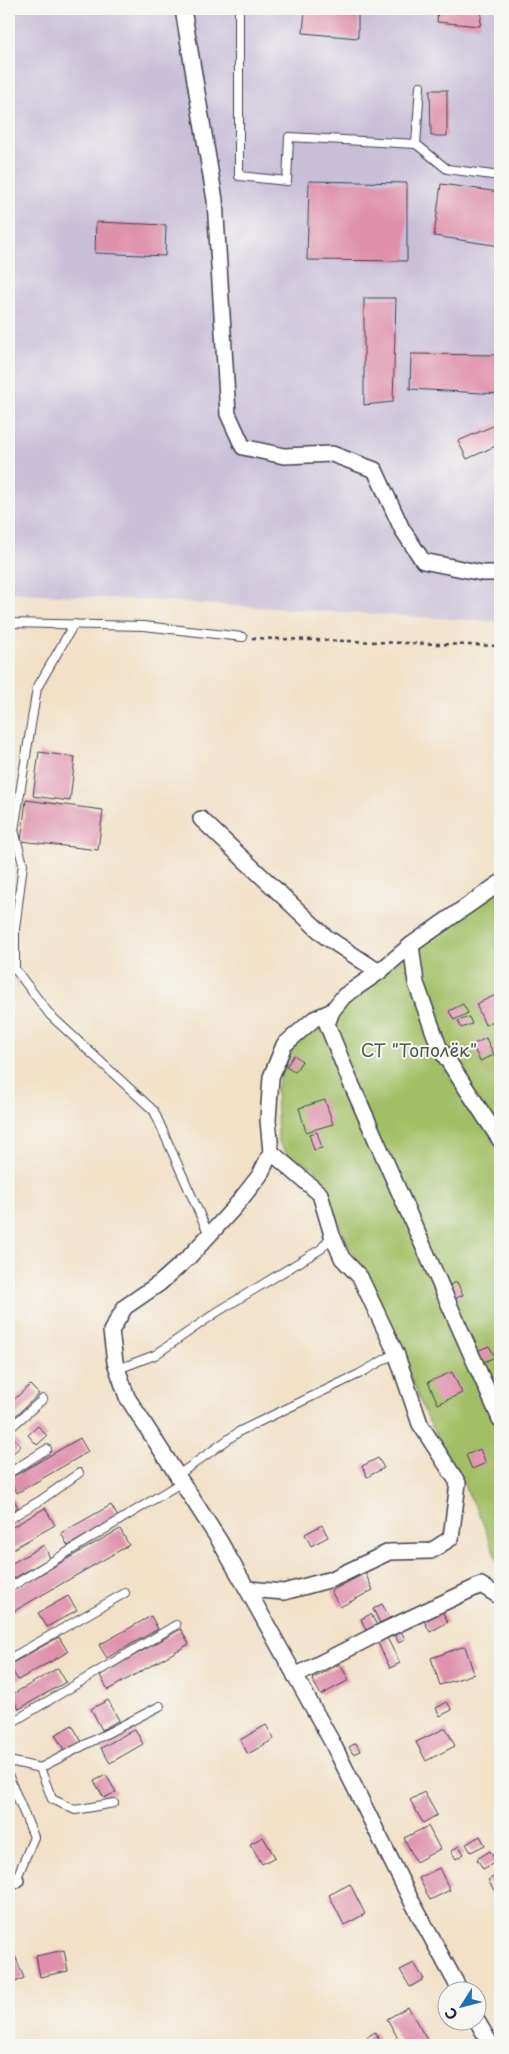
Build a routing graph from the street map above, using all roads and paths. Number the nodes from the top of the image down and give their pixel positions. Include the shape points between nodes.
1 (183, 9) edge
2 (239, 9) edge
3 (420, 86) dead end
4 (416, 144) junction
5 (500, 176) edge
6 (500, 573) edge
7 (9, 622) edge
8 (74, 624) junction
9 (243, 637) joint
10 (500, 646) edge
11 (201, 819) dead end
12 (500, 883) edge
13 (411, 945) junction
14 (379, 972) junction
15 (332, 1011) junction
16 (500, 1140) edge
17 (271, 1152) junction
18 (332, 1235) junction
19 (209, 1236) junction
20 (396, 1353) junction
21 (118, 1369) junction
22 (42, 1399) dead end
23 (500, 1419) edge
24 (9, 1429) edge
25 (47, 1449) dead end
26 (9, 1473) edge
27 (79, 1473) dead end
28 (180, 1479) junction
29 (9, 1519) edge
30 (9, 1588) edge
31 (247, 1589) junction
32 (125, 1593) dead end
33 (500, 1597) edge
34 (176, 1625) dead end
35 (9, 1659) edge
36 (295, 1676) junction
37 (160, 1706) dead end
38 (9, 1719) edge
39 (9, 1761) edge
40 (40, 1768) junction
41 (9, 1777) edge
42 (114, 1803) dead end
43 (12, 1882) edge
44 (456, 1982) edge
45 (484, 2032) edge
46 (491, 2045) edge

1 - 6 street via 215,200 228,414 243,447 284,456 332,454 375,470 402,529 423,561 482,574
2 - 4 lane via 239,176 287,181 289,137
3 - 4 lane
4 - 5 lane via 447,169
7 - 8 lane
8 - 9 lane via 144,626
8 - 19 lane via 37,688 14,830 23,864 15,929 15,969 50,1015 154,1111
9 - 10 path
11 - 14 street via 326,937
12 - 13 street
13 - 14 street
13 - 16 street via 416,983 439,1047
14 - 15 street via 344,996
15 - 17 street via 314,1019 284,1045 271,1077 268,1120
15 - 23 street via 327,1024 350,1081
17 - 18 street via 320,1194
17 - 19 street via 260,1175
18 - 20 street via 342,1258 360,1277
18 - 21 lane via 321,1248 217,1312 156,1355
19 - 21 street via 160,1283 125,1307 110,1331
20 - 28 lane via 240,1431
20 - 31 street via 420,1424 458,1483 451,1538 431,1551 389,1552 332,1579 284,1592
21 - 28 street via 127,1397
22 - 24 lane
25 - 26 lane
27 - 29 lane
28 - 30 lane
28 - 31 street
31 - 36 street
32 - 35 lane
33 - 36 street via 481,1585
34 - 38 lane via 16,1720
36 - 44 street
37 - 40 lane
39 - 40 lane
40 - 42 lane via 52,1799 75,1810
41 - 43 lane via 34,1837
45 - 46 street

